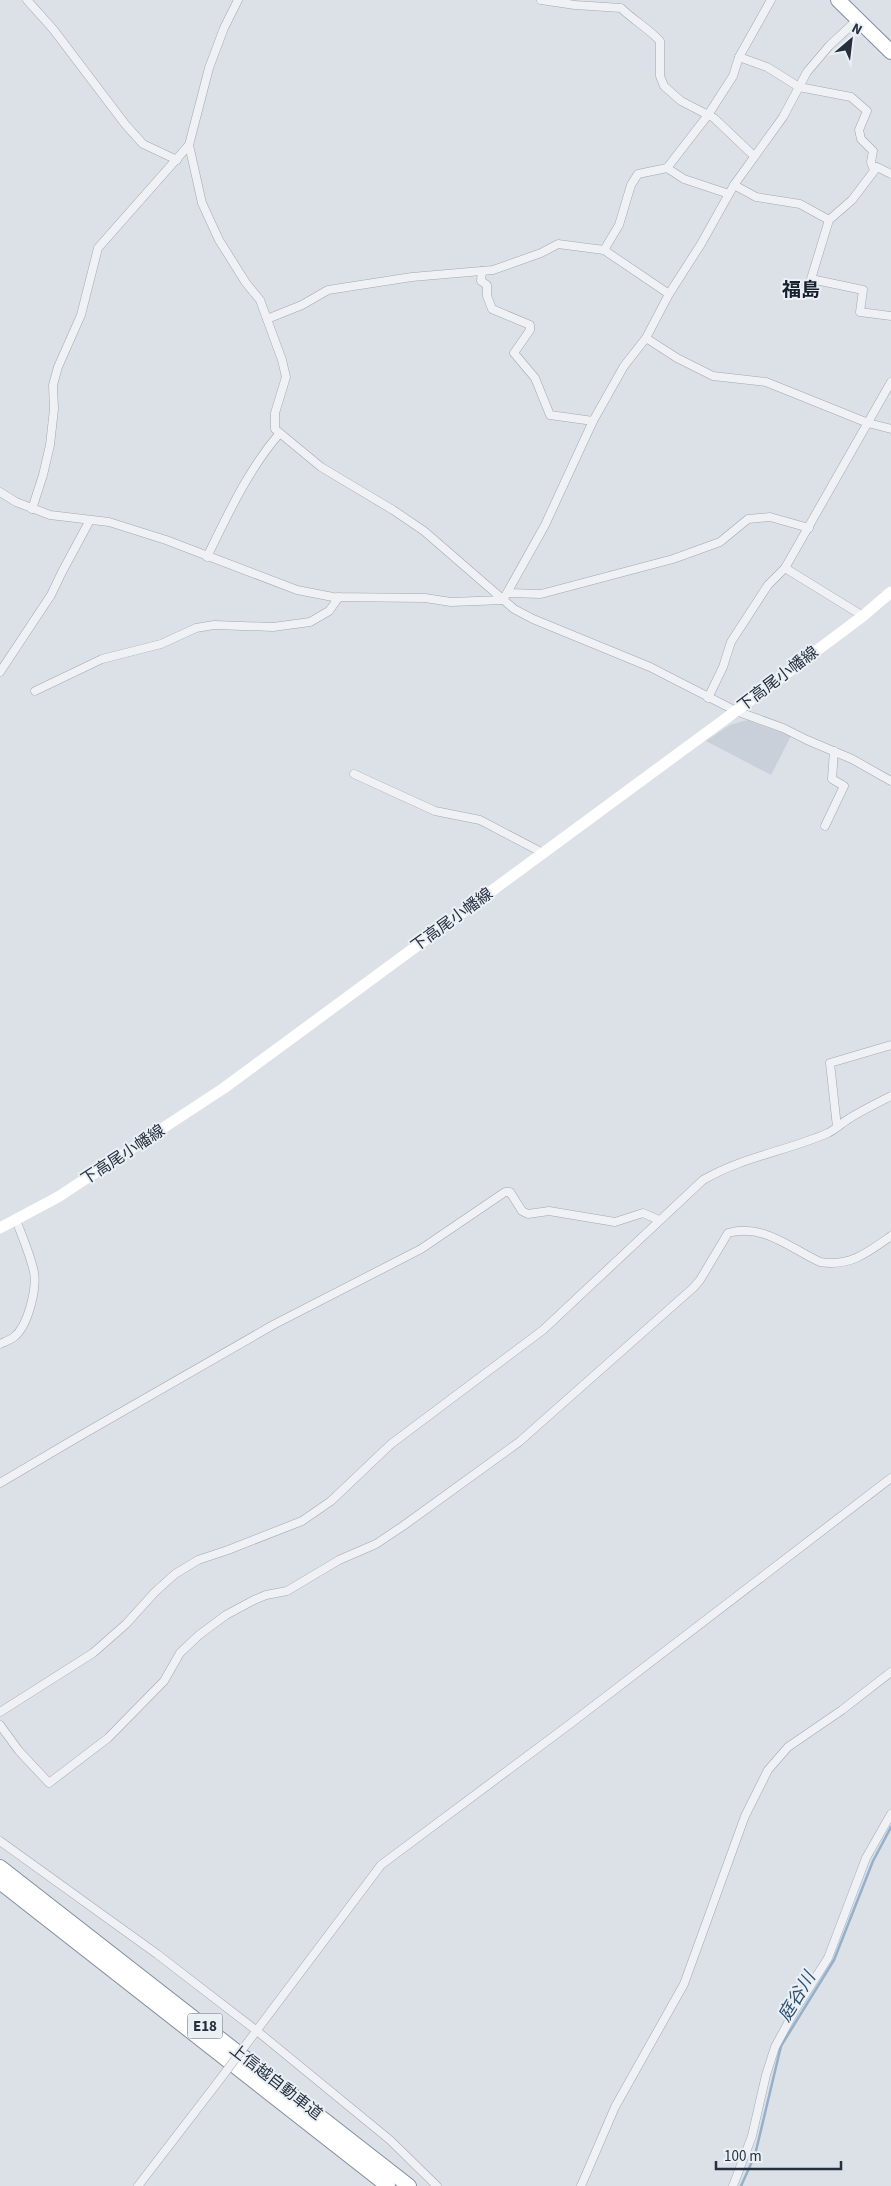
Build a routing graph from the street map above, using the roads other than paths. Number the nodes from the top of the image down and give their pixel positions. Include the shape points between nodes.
1 (27, 0) edge
2 (238, 0) edge
3 (541, 0) edge
4 (771, 0) edge
5 (838, 0) edge
6 (620, 4) edge
7 (858, 18) junction
8 (891, 52) edge
9 (739, 57) junction
10 (799, 86) junction
11 (708, 115) junction
12 (189, 145) junction
13 (754, 156) junction
14 (177, 160) junction
15 (667, 168) junction
16 (874, 170) junction
17 (891, 174) edge
18 (734, 184) junction
19 (729, 194) junction
20 (829, 220) junction
21 (604, 250) junction
22 (482, 271) junction
23 (669, 294) junction
24 (891, 316) edge
25 (267, 319) junction
26 (646, 338) junction
27 (891, 382) edge
28 (593, 421) junction
29 (868, 423) junction
30 (891, 429) edge
31 (279, 434) junction
32 (0, 492) edge
33 (32, 509) junction
34 (90, 520) junction
35 (808, 528) junction
36 (207, 557) junction
37 (785, 568) junction
38 (891, 592) edge
39 (508, 593) junction
40 (339, 597) junction
41 (503, 600) junction
42 (863, 616) junction
43 (0, 672) edge
44 (35, 691) dead end
45 (708, 698) junction
46 (736, 711) junction
47 (834, 751) junction
48 (354, 774) dead end
49 (891, 781) edge
50 (825, 826) dead end
51 (543, 853) junction
52 (891, 1045) edge
53 (891, 1096) edge
54 (837, 1127) junction
55 (16, 1220) junction
56 (659, 1220) junction
57 (0, 1228) edge
58 (891, 1236) edge
59 (0, 1344) edge
60 (891, 1478) edge
61 (0, 1483) edge
62 (891, 1672) edge
63 (0, 1712) edge
64 (0, 1725) edge
65 (891, 1814) edge
66 (0, 1841) edge
67 (0, 1866) edge
68 (0, 1882) edge
69 (255, 2033) junction
70 (138, 2186) edge
71 (388, 2186) edge
72 (409, 2186) edge
73 (437, 2186) edge
74 (582, 2186) edge
75 (733, 2186) edge

1 - 14 street via 53,28 143,144
2 - 12 street via 209,68
3 - 6 street via 575,5
4 - 9 street
5 - 7 highway
6 - 11 street via 630,17 660,41 660,76 664,86 681,101
7 - 8 highway
7 - 10 street via 829,46
9 - 10 street via 767,67
9 - 11 street via 732,76
10 - 13 street via 783,117
10 - 16 street via 851,97 864,106 867,111 858,130 861,139 874,151 871,162
11 - 13 street
11 - 15 street
12 - 14 street
12 - 25 street via 202,203 219,240 260,300
13 - 18 street
14 - 33 street via 98,248 81,314 53,385 50,445
15 - 19 street via 684,178
15 - 21 street via 638,174 619,225
16 - 17 street via 877,167
16 - 20 street via 852,200
18 - 19 street
18 - 20 street via 756,197 800,204
19 - 23 street
20 - 24 street via 811,279 863,290 860,312
21 - 22 street via 558,244 541,253
21 - 23 street
22 - 25 street via 412,277 328,290
22 - 28 street via 481,281 487,285 492,309 530,325 514,353 535,378 550,415
23 - 26 street
25 - 31 street via 286,376 274,422
26 - 28 street via 624,366
26 - 29 street via 713,376 766,382
27 - 29 street
28 - 39 street via 545,525
29 - 30 street
29 - 35 street
31 - 36 street via 235,500
31 - 41 street via 349,486 424,531
32 - 33 street
33 - 34 street via 50,515
34 - 36 street via 109,522 166,540
34 - 43 street via 51,595
35 - 37 street
35 - 39 street via 770,518 748,519 720,542 673,559 541,594
36 - 40 street via 297,590
37 - 42 street
37 - 45 street via 768,585 731,642
38 - 42 main road, 下高尾小幡線
39 - 41 street
40 - 41 street via 425,598 451,602
40 - 44 street via 328,611 310,622 273,627 214,625 196,628 161,644 102,658
41 - 45 street via 533,619 650,667
42 - 46 main road, 下高尾小幡線
45 - 46 street
46 - 47 street
46 - 51 main road, 下高尾小幡線
47 - 49 street
47 - 50 street via 832,780 844,786
48 - 51 street via 435,811 480,820
51 - 55 main road, 下高尾小幡線 via 224,1088 89,1177
52 - 54 street via 830,1063
53 - 54 street
54 - 56 street via 802,1144 722,1168 703,1180
55 - 57 main road, 下高尾小幡線
55 - 59 street via 34,1272 34,1286 30,1308 20,1330
56 - 61 street via 642,1213 615,1222 549,1211 528,1214 522,1211 510,1192 505,1192 421,1249 274,1325
56 - 63 street via 543,1330 391,1444 331,1502 302,1521 198,1560 175,1574 93,1653
58 - 64 street via 853,1261 829,1264 764,1233 750,1230 728,1233 694,1288 519,1442 376,1544 339,1560 287,1591 254,1600 199,1634 180,1653 164,1681 108,1738 49,1783
60 - 69 street via 578,1719 381,1865
62 - 74 street via 788,1747 768,1770 745,1816 684,1984 615,2107
65 - 75 street via 866,1858 828,1958 775,2047 752,2136
66 - 69 street via 157,1954
67 - 72 highway, 上信越自動車道 / E18
68 - 71 highway, 上信越自動車道 / E18
69 - 70 street, bridge
69 - 73 street via 390,2140

